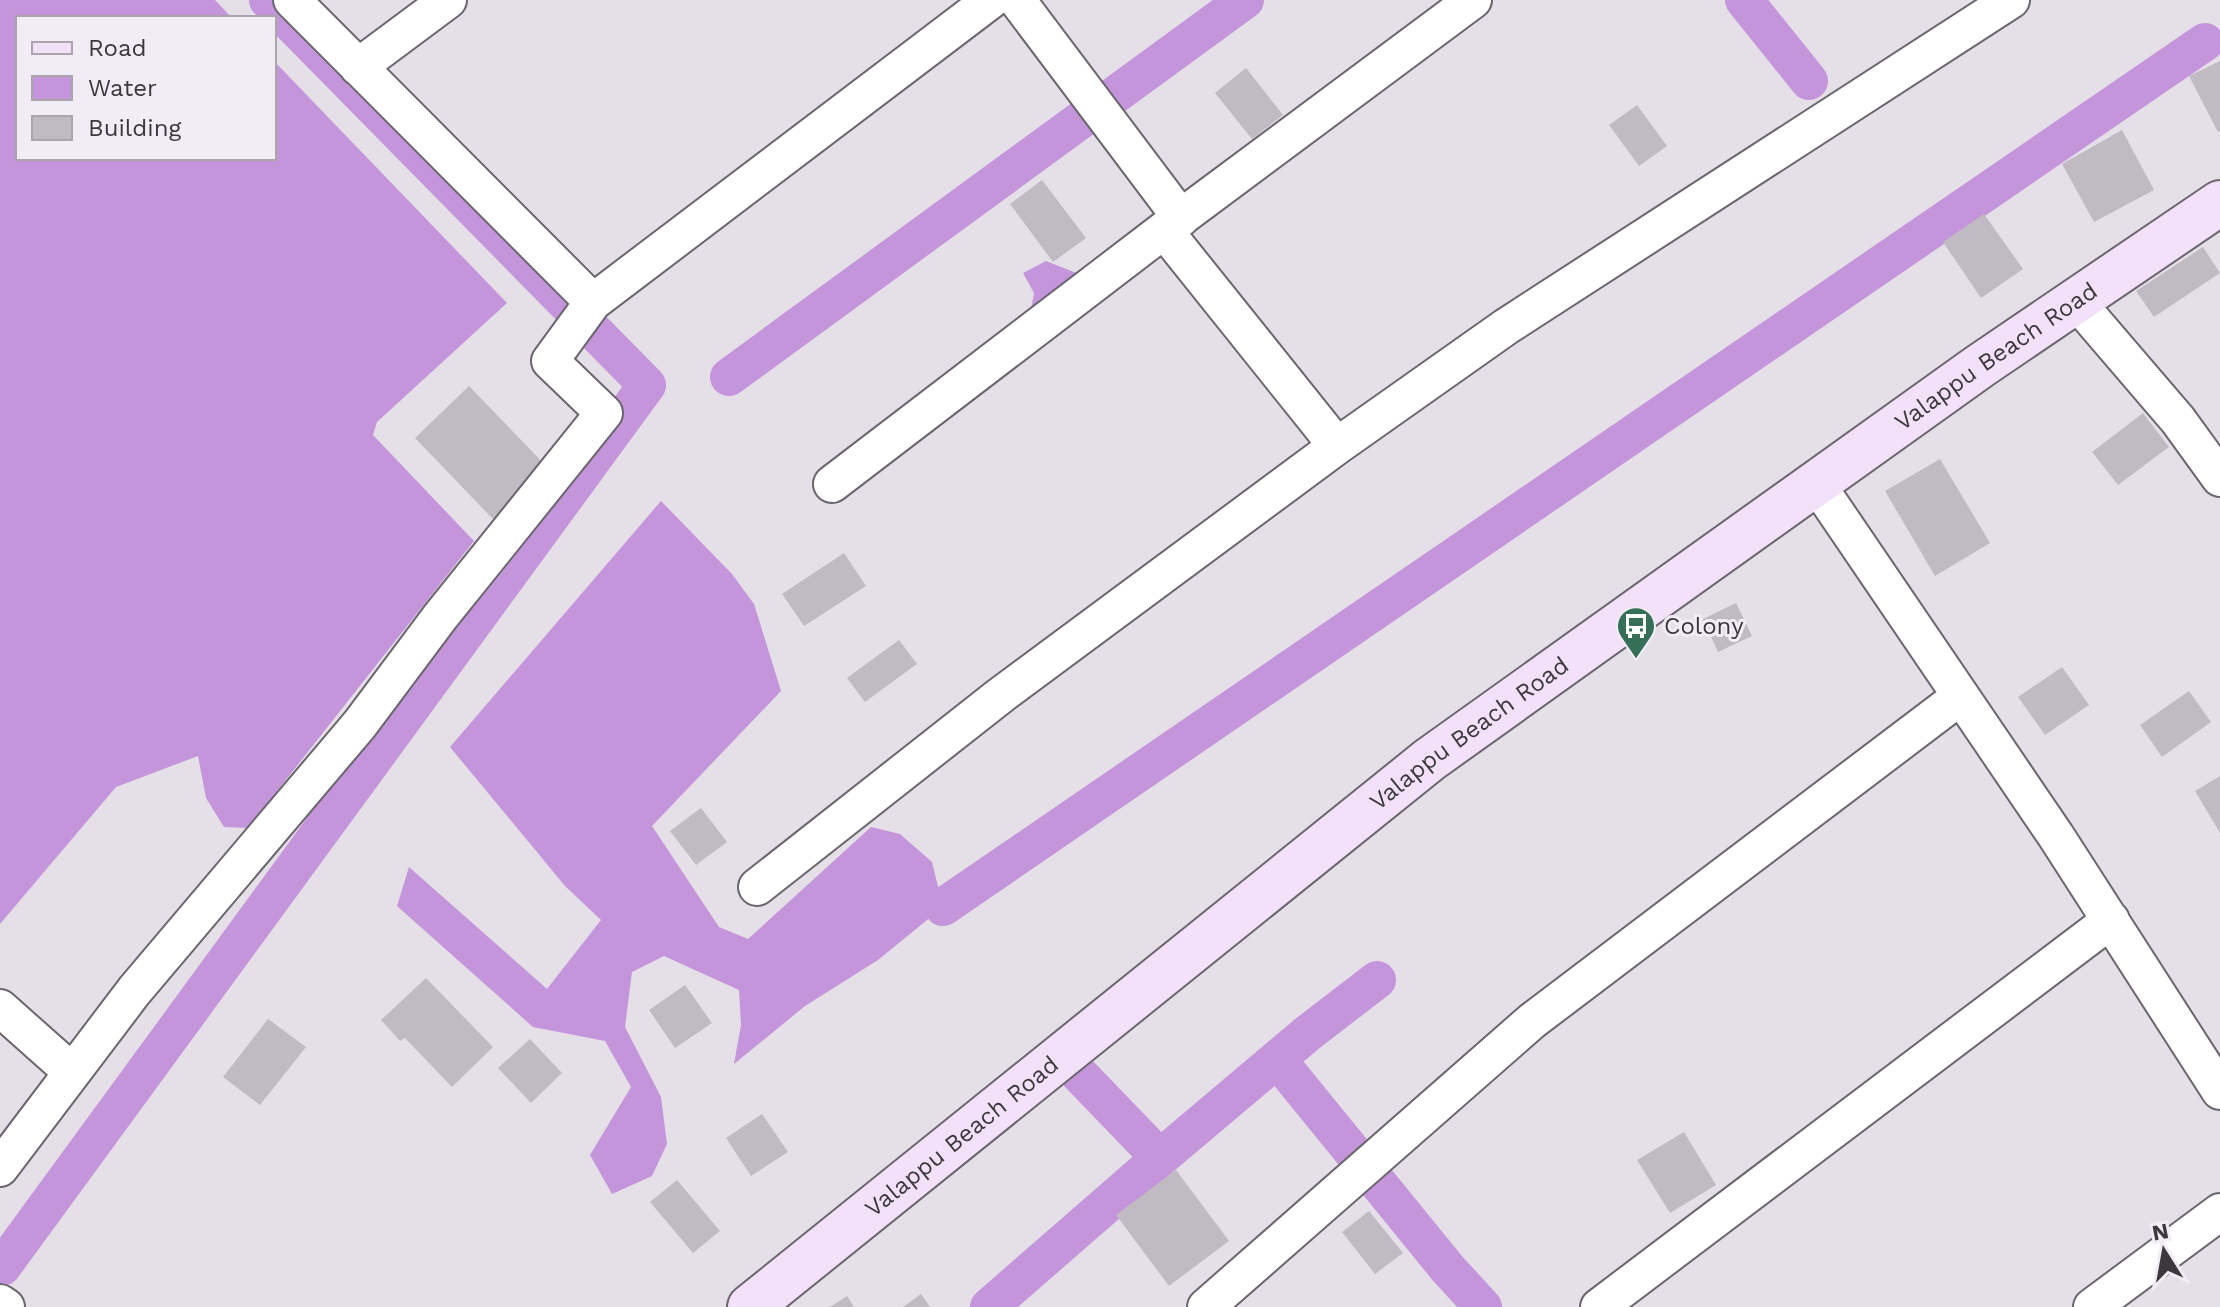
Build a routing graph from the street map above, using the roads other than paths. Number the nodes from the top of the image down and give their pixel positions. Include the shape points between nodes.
1 (292, 0) edge
2 (448, 0) edge
3 (991, 0) edge
4 (1017, 0) edge
5 (1473, 0) edge
6 (2011, 0) edge
7 (358, 67) junction
8 (2220, 203) edge
9 (1172, 224) junction
10 (2076, 301) junction
11 (583, 315) junction
12 (1337, 446) junction
13 (2220, 478) edge
14 (1816, 483) junction
15 (832, 484) dead end
16 (1961, 696) junction
17 (757, 887) dead end
18 (2111, 920) junction
19 (0, 1008) edge
20 (72, 1072) junction
21 (2220, 1091) edge
22 (0, 1168) edge
23 (2220, 1212) edge
24 (0, 1303) edge
25 (6, 1307) edge
26 (750, 1307) edge
27 (1206, 1307) edge
28 (1599, 1307) edge
29 (2092, 1307) edge

1 - 7 street
2 - 7 street
3 - 11 street
4 - 9 street via 1099,109
5 - 9 street
6 - 12 street via 1507,326
7 - 11 street
8 - 10 main road, Valappu Beach Road
9 - 12 street
9 - 15 street
10 - 13 street via 2178,420
10 - 14 main road, Valappu Beach Road
11 - 20 street via 550,361 604,413 360,724
12 - 17 street via 1001,695
14 - 16 street
14 - 26 main road, Valappu Beach Road via 1429,760
16 - 18 street
16 - 27 street via 1532,1021
18 - 21 street
18 - 28 street
19 - 20 street
20 - 22 street
23 - 29 street
24 - 25 street

